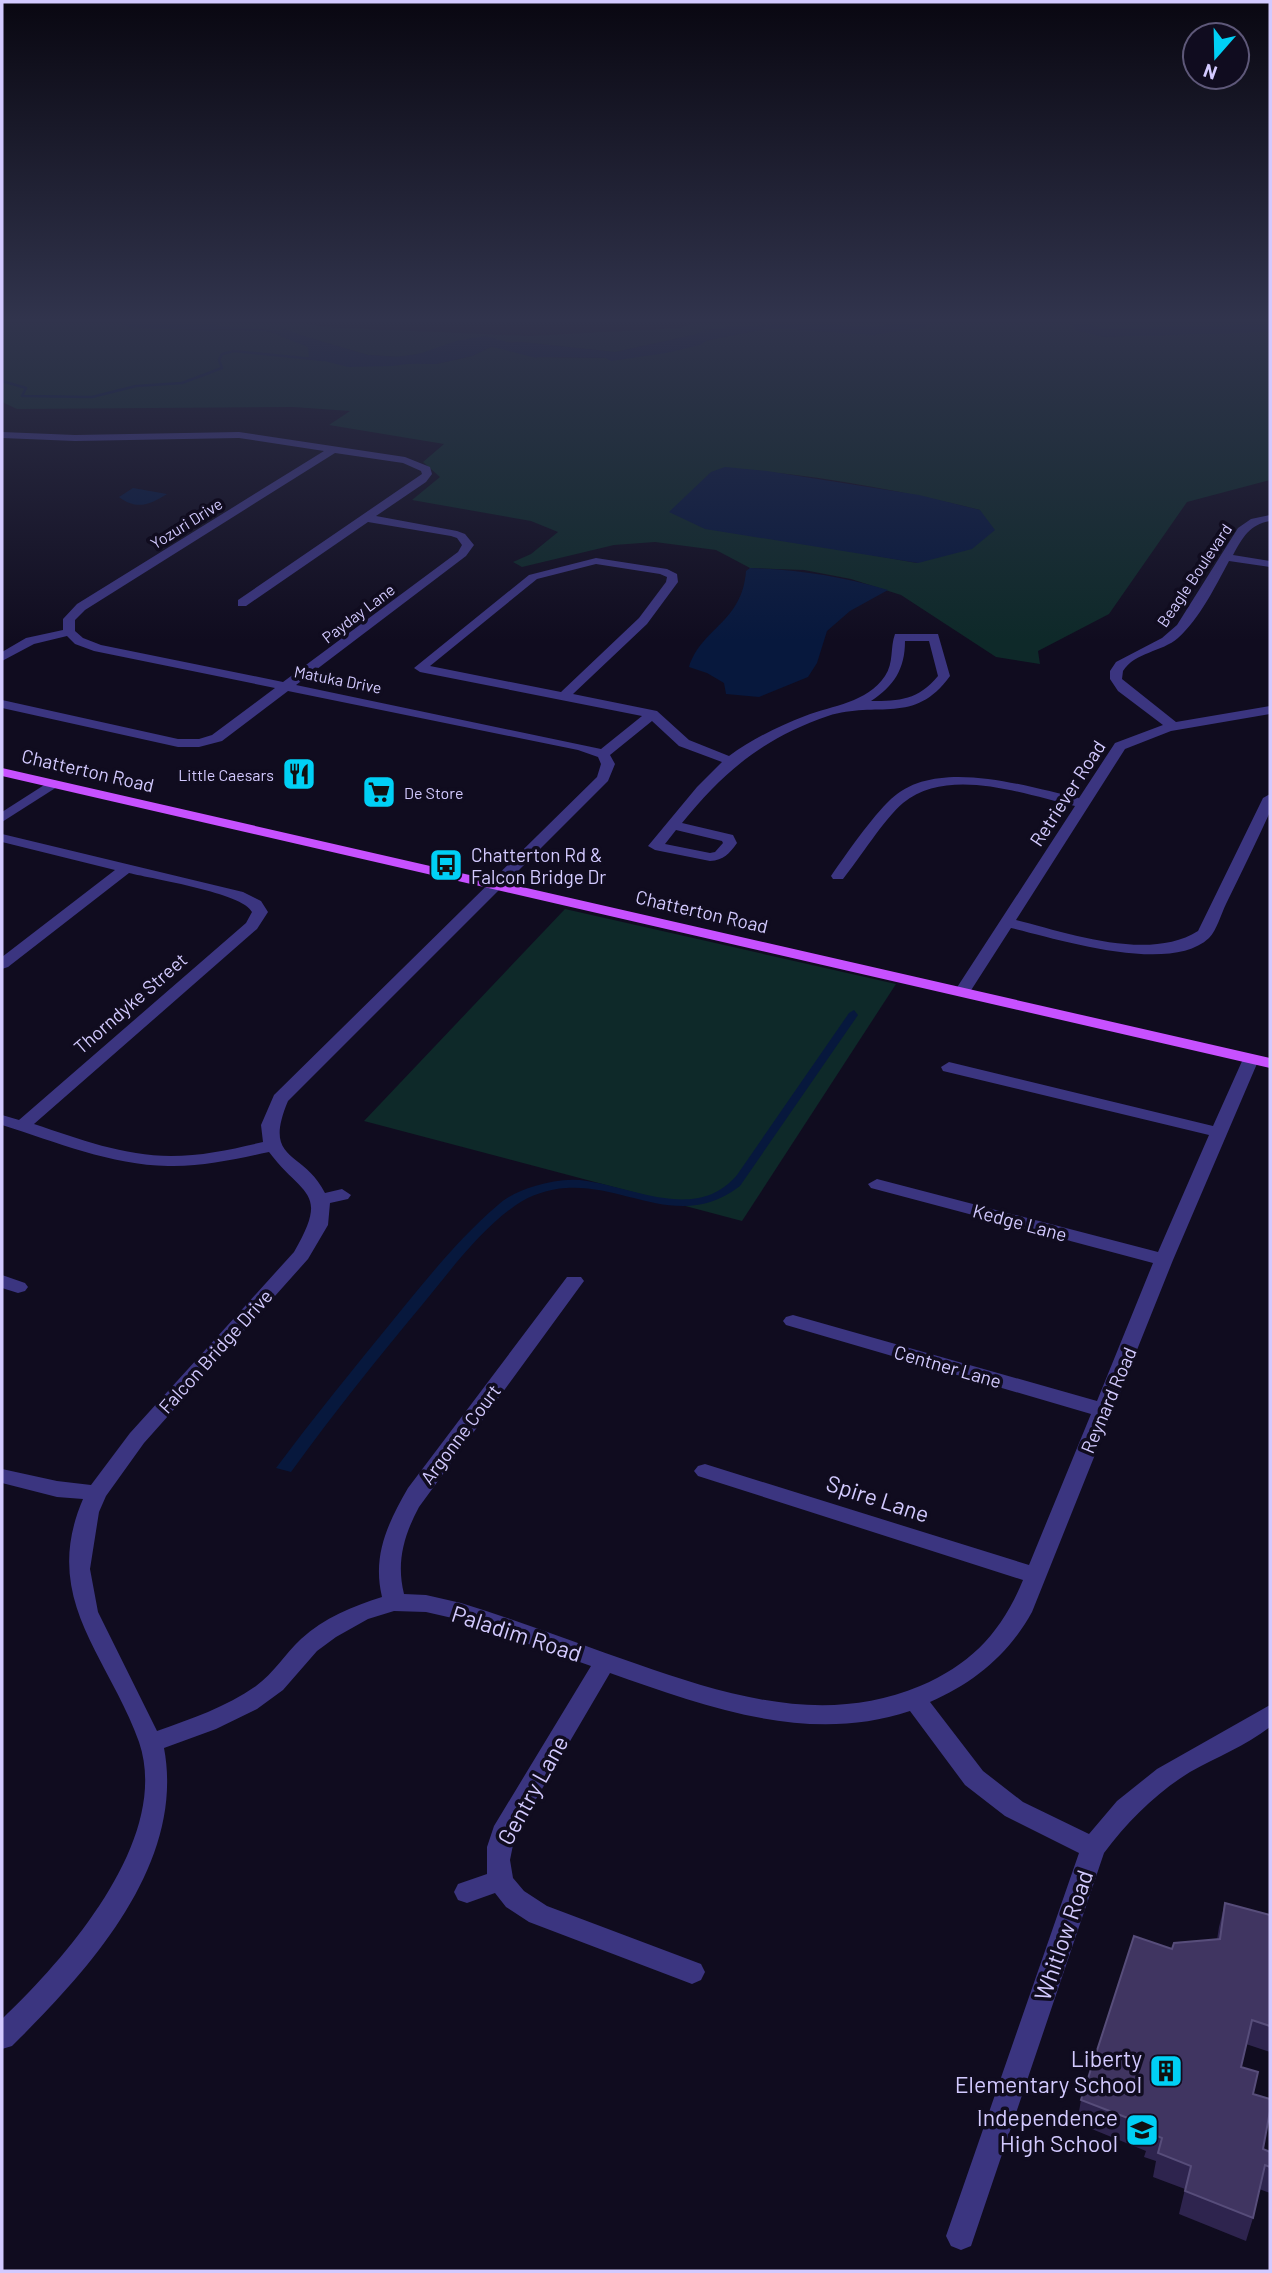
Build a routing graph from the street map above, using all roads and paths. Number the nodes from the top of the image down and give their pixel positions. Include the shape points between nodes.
1 (2, 435) edge
2 (334, 449) junction
3 (367, 518) junction
4 (1268, 518) edge
5 (1225, 557) junction
6 (1270, 564) edge
7 (242, 603) dead end
8 (69, 632) junction
9 (2, 657) edge
10 (287, 686) junction
11 (564, 696) junction
12 (2, 704) edge
13 (856, 705) junction
14 (1268, 712) edge
15 (652, 714) junction
16 (1175, 727) junction
17 (603, 754) junction
18 (731, 761) junction
19 (2, 772) edge
20 (51, 783) junction
21 (1270, 798) edge
22 (1082, 803) junction
23 (2, 818) edge
24 (673, 825) junction
25 (2, 838) edge
26 (127, 868) junction
27 (838, 876) dead end
28 (496, 885) junction
29 (1006, 922) junction
30 (2, 964) edge
31 (962, 992) junction
32 (1261, 1061) edge
33 (949, 1067) dead end
34 (2, 1120) edge
35 (22, 1126) junction
36 (1218, 1132) junction
37 (271, 1146) junction
38 (877, 1184) dead end
39 (342, 1195) dead end
40 (321, 1199) junction
41 (1164, 1260) junction
42 (575, 1281) dead end
43 (793, 1321) dead end
44 (1103, 1410) junction
45 (705, 1471) dead end
46 (2, 1476) edge
47 (96, 1493) junction
48 (1035, 1575) junction
49 (395, 1603) junction
50 (605, 1662) junction
51 (916, 1701) junction
52 (1270, 1714) edge
53 (151, 1743) junction
54 (1093, 1848) junction
55 (500, 1881) junction
56 (467, 1892) dead end
57 (692, 1972) dead end
58 (2, 2037) edge
59 (961, 2236) dead end

1 - 2 street via 239,435
2 - 3 street via 405,460 426,469 428,474 422,480
2 - 8 street, Yozuri Drive via 81,607 69,619
3 - 7 street
3 - 10 street, Payday Lane via 453,533 468,545
4 - 5 street, Beagle Boulevard via 1242,530
5 - 6 street
5 - 16 street, Beagle Boulevard via 1176,634 1122,661 1114,674 1124,688
8 - 9 street via 30,641
8 - 10 street, Matuka Drive via 98,648
10 - 12 street, Payday Lane via 217,738 186,744
10 - 17 street, Matuka Drive
11 - 11 street via 420,668 533,576 602,561 663,571 674,578 643,621
11 - 15 street
13 - 13 street via 903,706 927,696 944,677 933,637 898,637 893,676
13 - 18 street via 793,726
14 - 16 street, Retriever Road
15 - 17 street
15 - 18 street via 684,743
16 - 22 street, Retriever Road via 1120,746
17 - 28 street via 608,764 603,778
18 - 24 street
19 - 20 main road, Chatterton Road
20 - 23 street
20 - 28 main road, Chatterton Road
21 - 29 street via 1203,934 1181,955
22 - 27 street via 981,783 925,785 896,802
22 - 29 street, Retriever Road
24 - 24 street via 655,846 710,857 719,856 730,843 728,838
25 - 26 street
26 - 30 street
26 - 35 street, Thorndyke Street via 238,895 258,908 258,917
28 - 31 main road, Chatterton Road
28 - 37 street via 280,1099 268,1122
29 - 31 street, Retriever Road
31 - 32 main road, Chatterton Road
32 - 36 street, Reynard Road
33 - 36 street
34 - 35 street
35 - 37 street via 153,1160 231,1155
36 - 41 street, Reynard Road
37 - 40 street via 309,1180
38 - 41 street, Kedge Lane
39 - 40 street
40 - 47 street, Falcon Bridge Drive via 321,1222 301,1255 137,1438
41 - 44 street, Reynard Road
42 - 49 street, Argonne Court via 403,1515 388,1564
43 - 44 street, Centner Lane
44 - 48 street, Reynard Road
45 - 48 street, Spire Lane
46 - 47 street
47 - 53 street, Falcon Bridge Drive via 80,1552 82,1587 88,1612
48 - 51 street, Reynard Road via 1010,1632 988,1656
49 - 50 street, Paladim Road via 479,1618
49 - 53 street, Paladim Road via 324,1633 276,1682 229,1714
50 - 51 street, Paladim Road via 722,1703 783,1715 878,1711
50 - 55 street, Gentry Lane via 503,1833 496,1864
51 - 54 street via 974,1778 1014,1809
52 - 54 street, Whitlow Road via 1233,1741 1196,1757 1159,1781 1125,1807
53 - 58 street, Falcon Bridge Drive via 153,1811 129,1877 59,1979
54 - 59 street, Whitlow Road
55 - 56 street
55 - 57 street via 522,1906 538,1914

